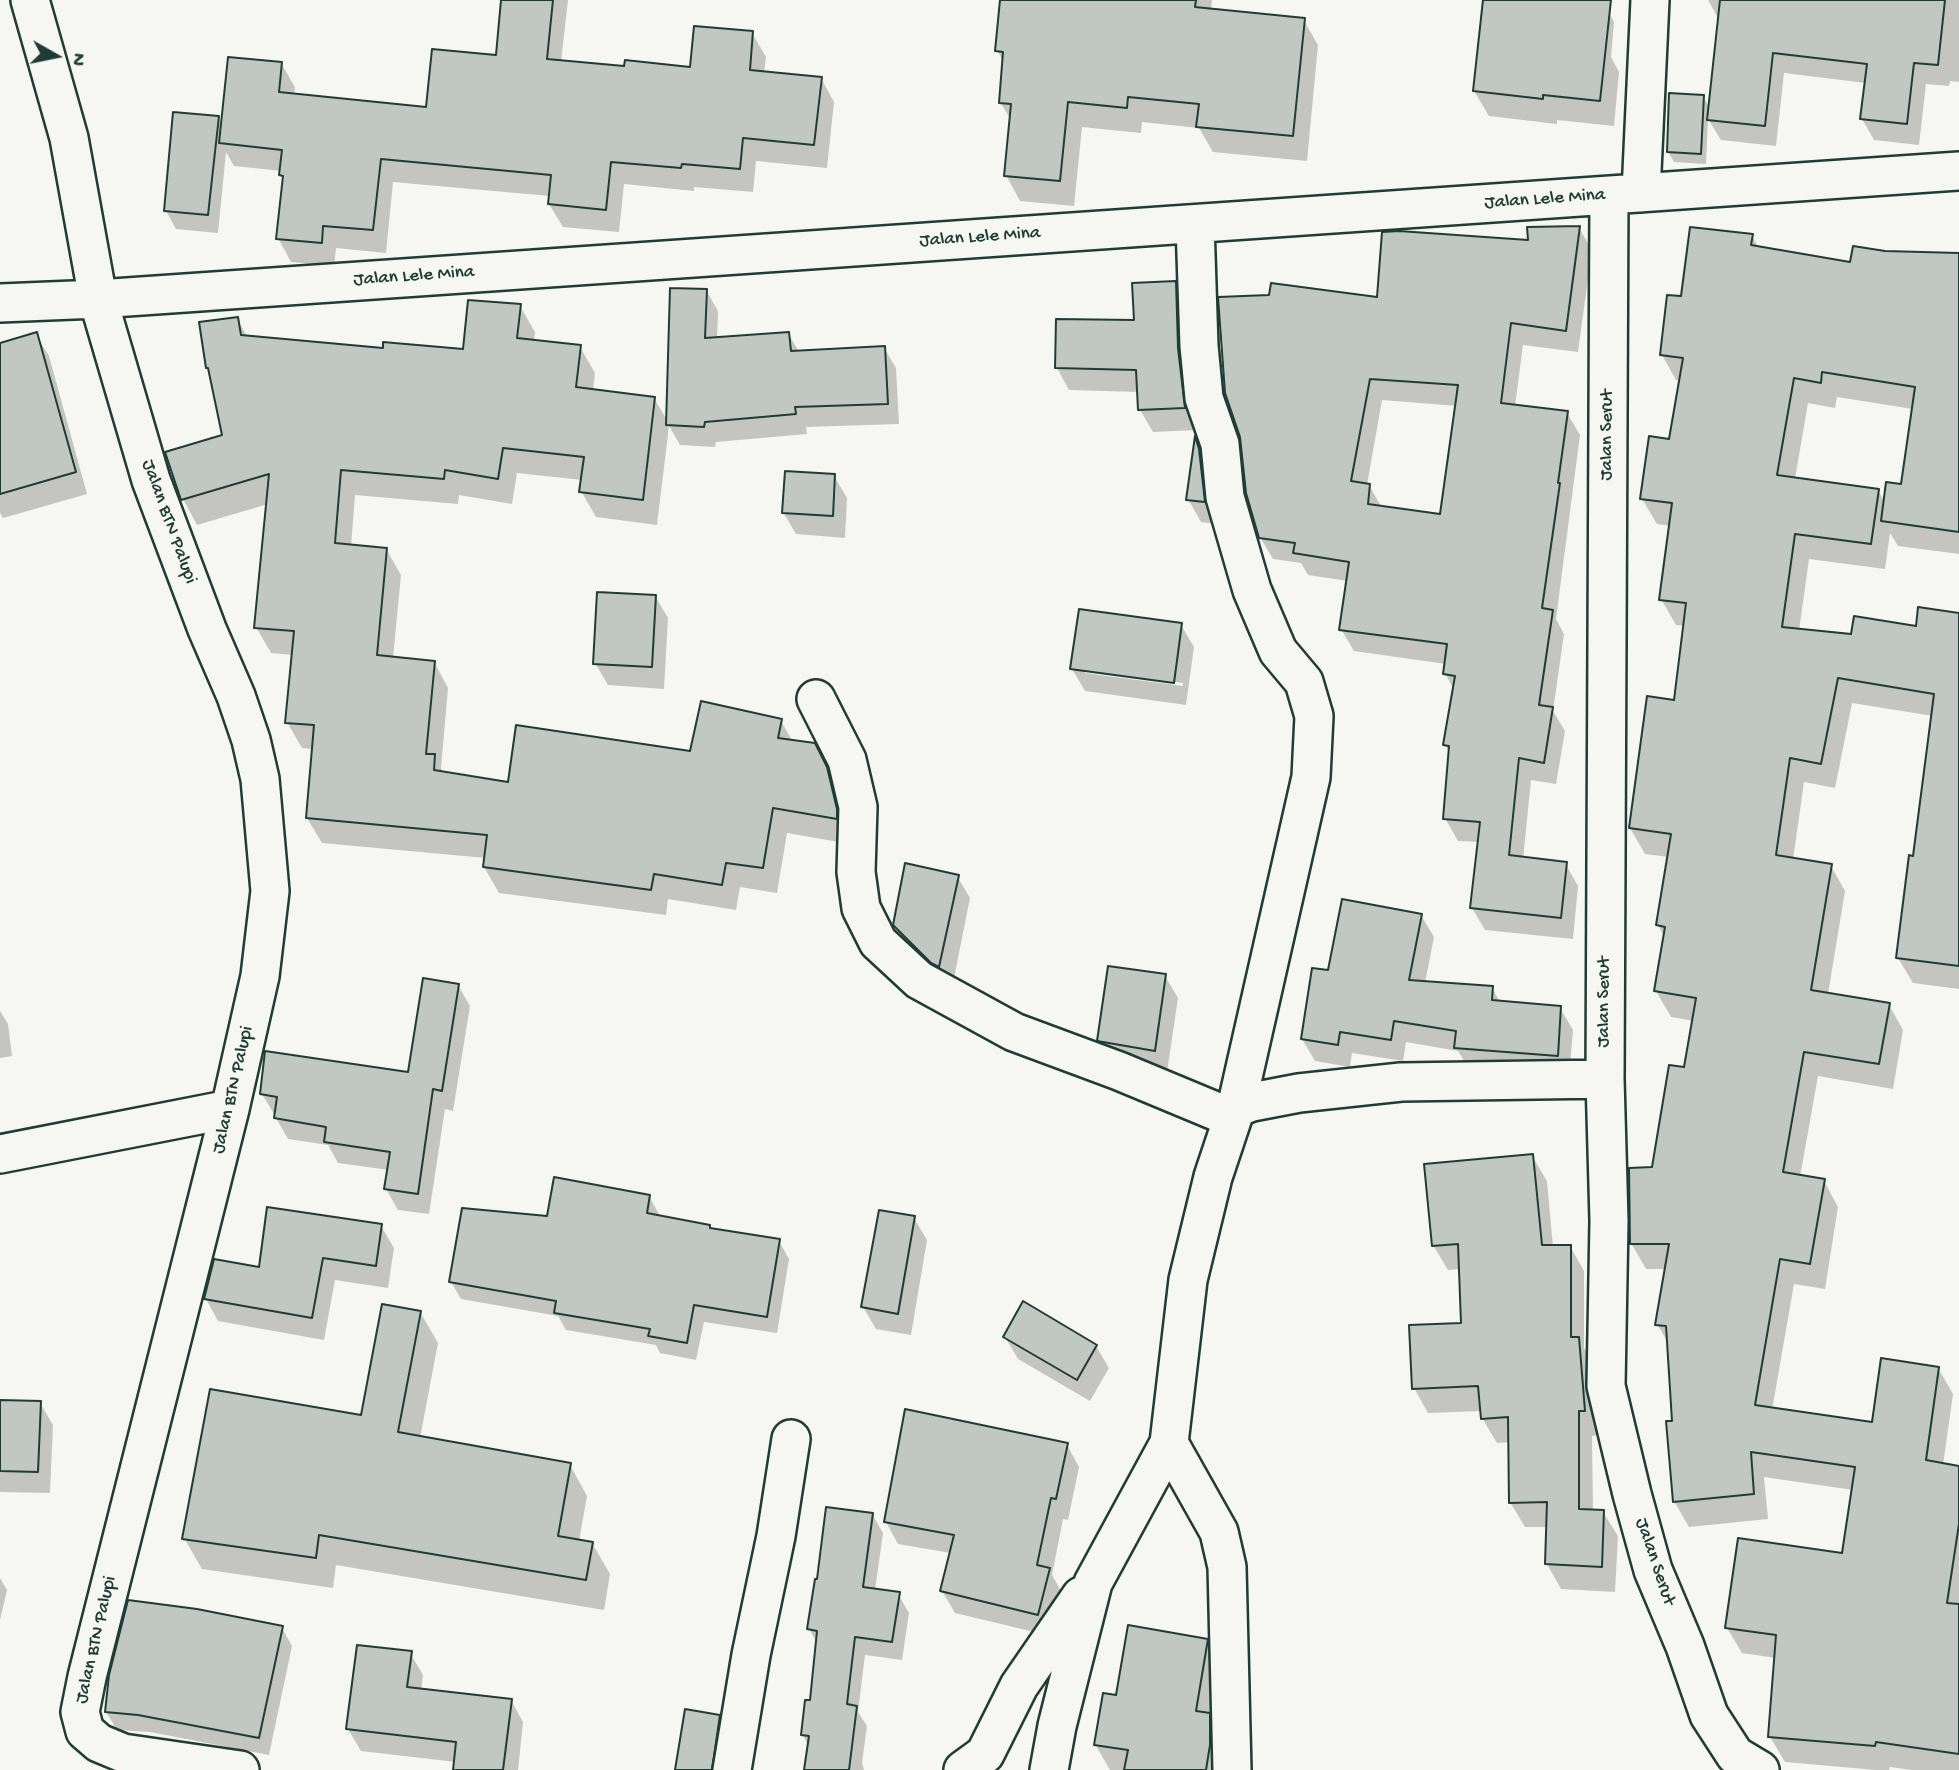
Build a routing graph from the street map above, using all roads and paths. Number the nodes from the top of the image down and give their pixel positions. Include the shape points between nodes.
1 (30, 0) edge
2 (1650, 0) edge
3 (1959, 171) edge
4 (1625, 194) junction
5 (1195, 224) junction
6 (98, 299) junction
7 (0, 303) edge
8 (816, 699) dead end
9 (1605, 1079) junction
10 (230, 1109) junction
11 (1234, 1113) junction
12 (0, 1154) edge
13 (791, 1439) dead end
14 (1169, 1443) junction
15 (1093, 1583) junction
16 (979, 1765) edge
17 (240, 1770) edge
18 (732, 1770) edge
19 (1049, 1770) edge
20 (1232, 1770) edge
21 (1760, 1770) edge

1 - 6 street, Jalan BTN Palupi via 69,138
2 - 4 street, Jalan Serut
3 - 4 street, Jalan Lele Mina
4 - 5 street, Jalan Lele Mina
4 - 9 street, Jalan Serut
5 - 6 street, Jalan Lele Mina
5 - 11 street via 1204,398 1220,444 1225,497 1252,590 1278,650 1304,682 1314,716 1311,777
6 - 7 street, Jalan Lele Mina
6 - 10 street, Jalan BTN Palupi via 151,480 236,696 260,779 270,891 260,976
8 - 11 street via 847,760 858,807 856,872 861,908 878,942 919,980 1014,1032
9 - 11 street via 1401,1082 1299,1093 1252,1102
9 - 21 street, Jalan Serut via 1609,1221 1606,1387 1653,1570 1709,1715 1735,1755
10 - 12 street
10 - 17 street, Jalan BTN Palupi via 80,1712 85,1731 123,1753
11 - 14 street via 1188,1280
13 - 18 street
14 - 15 street
14 - 20 street via 1219,1532 1227,1567
15 - 16 street via 1019,1686
15 - 19 street

